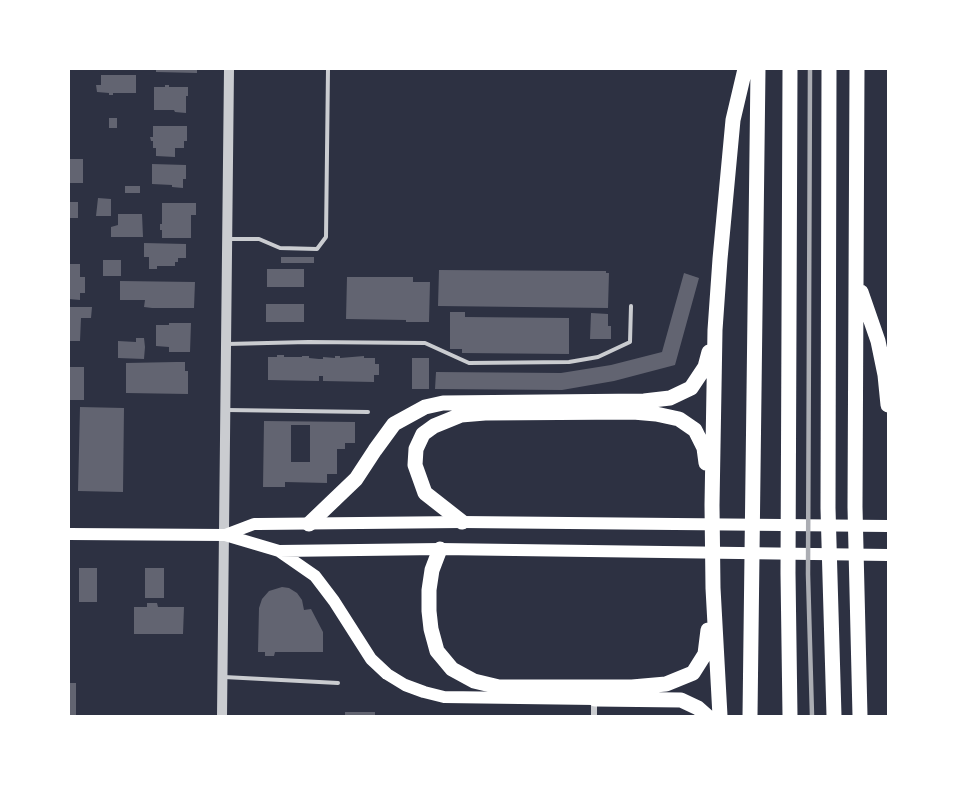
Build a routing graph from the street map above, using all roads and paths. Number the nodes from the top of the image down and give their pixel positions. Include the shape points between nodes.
1 (229, 69) edge
2 (328, 69) edge
3 (745, 69) edge
4 (758, 69) edge
5 (790, 69) edge
6 (829, 69) edge
7 (857, 69) edge
8 (228, 239) junction
9 (857, 282) junction
10 (631, 306) dead end
11 (715, 330) junction
12 (227, 344) junction
13 (886, 379) edge
14 (888, 405) edge
15 (226, 410) junction
16 (368, 412) dead end
17 (712, 505) junction
18 (462, 522) junction
19 (309, 524) junction
20 (888, 526) edge
21 (69, 534) edge
22 (225, 536) junction
23 (440, 549) junction
24 (279, 551) junction
25 (888, 555) edge
26 (713, 588) junction
27 (223, 677) junction
28 (338, 683) dead end
29 (594, 699) junction
30 (222, 716) edge
31 (594, 716) edge
32 (707, 716) edge
33 (720, 716) edge
34 (750, 716) edge
35 (790, 716) edge
36 (834, 716) edge
37 (860, 716) edge

1 - 8 street
2 - 8 lane via 326,237 317,249 280,248 259,239
3 - 11 highway via 734,120
4 - 34 highway
5 - 35 highway
6 - 36 highway via 828,508
7 - 9 highway
8 - 12 street
9 - 13 highway via 878,341
9 - 37 highway via 855,507
10 - 12 lane via 630,342 597,357 568,362 470,363 425,344
11 - 17 highway
11 - 19 highway via 705,368 691,388 670,398 425,407 394,424 356,479
12 - 15 street
13 - 14 highway
15 - 16 lane
15 - 22 street
17 - 18 highway via 704,448 695,430 679,419 633,412 484,413 461,415 434,426 423,434 416,449 415,465 425,493
17 - 26 highway
18 - 19 main road
18 - 20 main road
19 - 22 main road via 254,524
21 - 22 main road
22 - 24 main road
22 - 27 street
23 - 24 main road
23 - 25 main road
23 - 26 highway via 429,590 431,629 437,651 452,669 474,681 500,687 632,687 666,684 693,673 705,654
24 - 29 main road via 315,576 370,659 405,685 444,697
26 - 33 highway
27 - 28 lane
27 - 30 street
29 - 31 street
29 - 32 highway via 681,700

